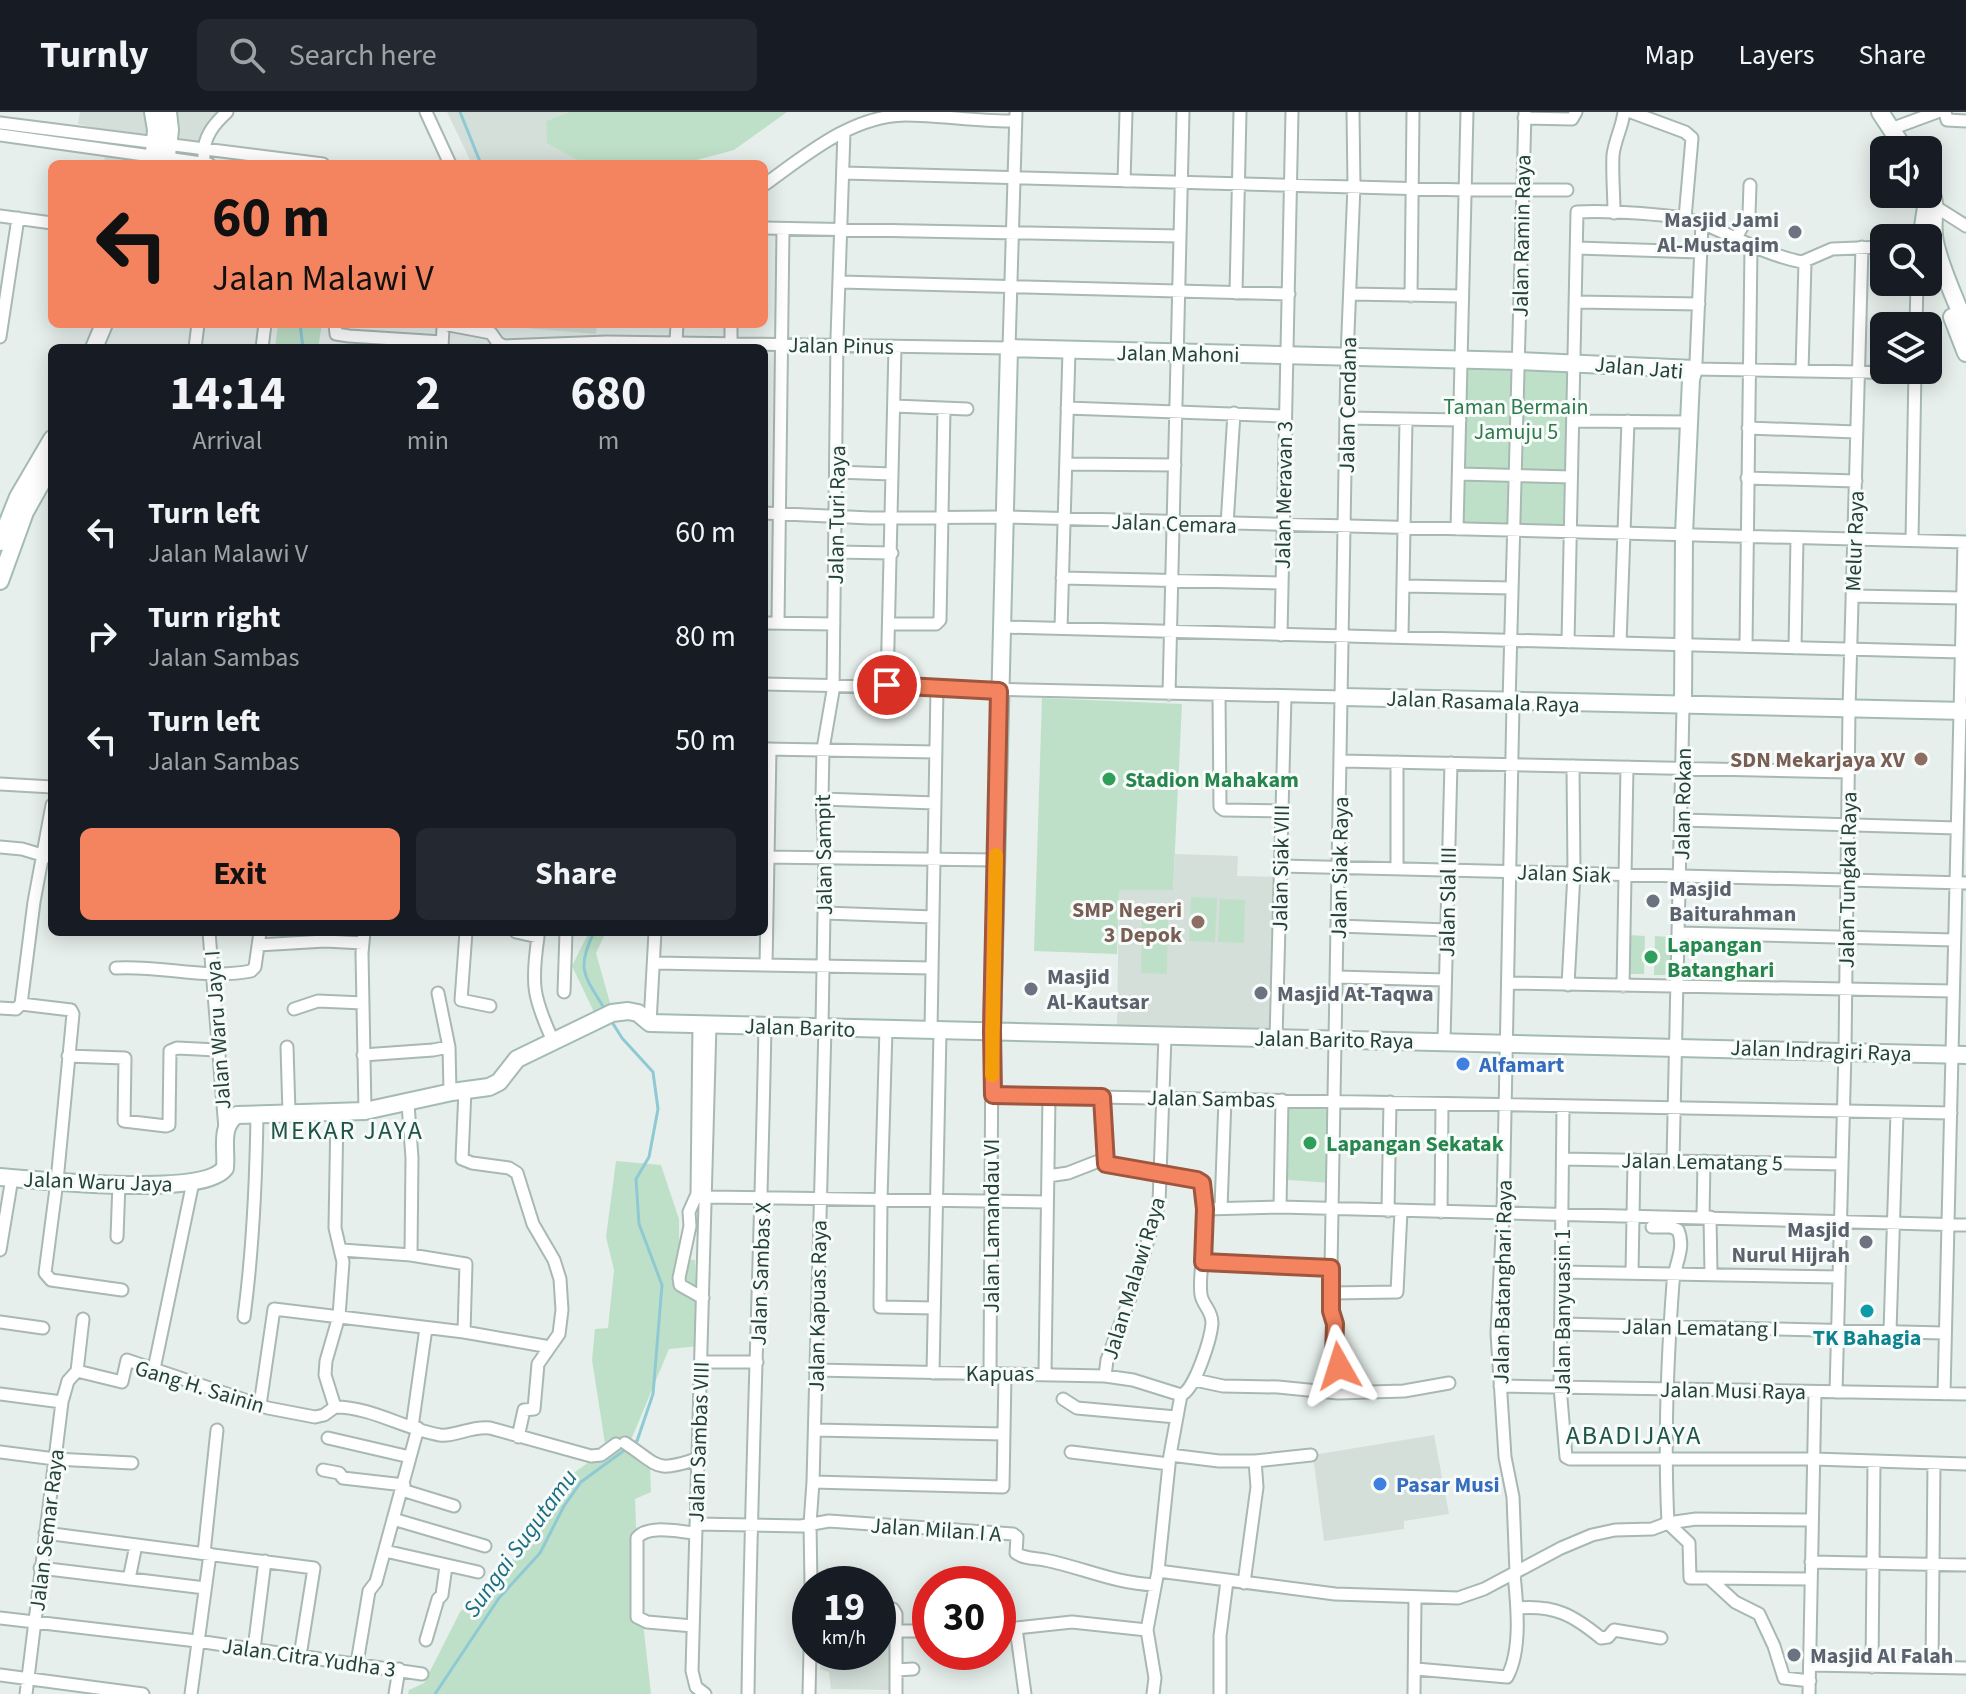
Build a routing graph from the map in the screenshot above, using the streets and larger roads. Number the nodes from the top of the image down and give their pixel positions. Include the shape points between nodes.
1 (153, 112) edge
2 (168, 112) edge
3 (227, 112) edge
4 (426, 112) edge
5 (1126, 112) edge
6 (1183, 112) edge
7 (1240, 112) edge
8 (1292, 112) edge
9 (1353, 112) edge
10 (1413, 112) edge
11 (1467, 112) edge
12 (1576, 112) edge
13 (1624, 112) edge
14 (1631, 112) edge
15 (1868, 112) edge
16 (1880, 112) edge
17 (1937, 112) edge
18 (1945, 112) edge
19 (1524, 115) edge
20 (1016, 116) edge
21 (1966, 121) edge
22 (0, 123) edge
23 (1891, 129) junction
24 (844, 132) junction
25 (0, 135) edge
26 (1883, 136) edge
27 (1896, 136) edge
28 (85, 140) junction
29 (204, 149) junction
30 (158, 153) edge
31 (189, 160) edge
32 (206, 160) edge
33 (291, 160) edge
34 (448, 160) edge
35 (844, 173) junction
36 (1014, 176) junction
37 (1124, 181) junction
38 (768, 182) edge
39 (1182, 182) junction
40 (1239, 184) junction
41 (1750, 185) dead end
42 (1289, 186) junction
43 (1354, 186) junction
44 (1412, 189) junction
45 (1465, 190) junction
46 (1522, 190) junction
47 (1567, 190) dead end
48 (1935, 208) edge
49 (1614, 213) junction
50 (0, 216) edge
51 (18, 218) junction
52 (1685, 218) junction
53 (48, 222) edge
54 (1702, 223) junction
55 (1966, 226) edge
56 (768, 228) edge
57 (783, 229) junction
58 (842, 229) junction
59 (1012, 235) junction
60 (1180, 236) junction
61 (1735, 240) junction
62 (1751, 247) junction
63 (1862, 247) junction
64 (1870, 247) edge
65 (1577, 248) junction
66 (1700, 252) junction
67 (1805, 262) junction
68 (1942, 274) edge
69 (841, 282) junction
70 (1942, 284) edge
71 (1012, 287) junction
72 (1180, 291) junction
73 (1236, 293) junction
74 (1289, 294) junction
75 (1350, 294) junction
76 (1411, 296) junction
77 (1461, 296) junction
78 (1576, 302) junction
79 (1699, 304) junction
80 (1966, 326) edge
81 (335, 328) edge
82 (371, 328) edge
83 (465, 328) edge
84 (0, 337) edge
85 (370, 337) junction
86 (388, 343) edge
87 (415, 344) edge
88 (500, 344) edge
89 (783, 344) junction
90 (768, 345) edge
91 (838, 345) junction
92 (895, 347) junction
93 (1009, 348) junction
94 (1069, 351) junction
95 (1178, 352) junction
96 (1966, 353) edge
97 (1286, 356) junction
98 (1347, 357) junction
99 (1460, 359) junction
100 (1518, 361) junction
101 (1574, 362) junction
102 (1694, 369) junction
103 (1749, 370) junction
104 (1802, 371) junction
105 (1858, 373) junction
106 (1870, 373) edge
107 (1915, 384) edge
108 (894, 406) junction
109 (1067, 408) junction
110 (944, 409) junction
111 (967, 409) dead end
112 (1176, 412) junction
113 (1234, 413) junction
114 (1284, 416) junction
115 (1347, 418) junction
116 (1406, 420) junction
117 (1460, 420) junction
118 (1574, 421) junction
119 (1628, 421) junction
120 (1689, 422) junction
121 (1748, 428) junction
122 (1856, 432) junction
123 (48, 446) edge
124 (1066, 464) junction
125 (1175, 465) junction
126 (48, 471) edge
127 (836, 472) junction
128 (892, 474) junction
129 (1460, 474) junction
130 (1515, 474) junction
131 (1571, 477) junction
132 (1747, 478) junction
133 (1856, 481) junction
134 (768, 513) edge
135 (780, 513) junction
136 (835, 515) junction
137 (890, 516) junction
138 (943, 516) junction
139 (1004, 517) junction
140 (1063, 519) junction
141 (1173, 522) junction
142 (1227, 525) junction
143 (1283, 525) junction
144 (1345, 527) junction
145 (1404, 528) junction
146 (1457, 529) junction
147 (1513, 530) junction
148 (1571, 532) junction
149 (1623, 533) junction
150 (1684, 534) junction
151 (1746, 536) junction
152 (1797, 538) junction
153 (1854, 539) junction
154 (1912, 540) junction
155 (0, 542) edge
156 (1965, 542) edge
157 (835, 552) junction
158 (892, 553) junction
159 (1062, 578) junction
160 (1171, 580) junction
161 (0, 581) edge
162 (1282, 583) junction
163 (1404, 586) junction
164 (1512, 588) junction
165 (1852, 596) junction
166 (1962, 598) junction
167 (768, 623) edge
168 (778, 623) junction
169 (834, 624) junction
170 (889, 624) junction
171 (1002, 627) junction
172 (1061, 628) junction
173 (1171, 633) junction
174 (1281, 635) junction
175 (1344, 636) junction
176 (1402, 637) junction
177 (1511, 641) junction
178 (1568, 642) junction
179 (1620, 643) junction
180 (1682, 645) junction
181 (1746, 646) junction
182 (1795, 648) junction
183 (1851, 649) junction
184 (1961, 652) junction
185 (768, 684) edge
186 (833, 684) junction
187 (887, 685) junction
188 (937, 688) junction
189 (999, 691) junction
190 (1169, 694) junction
191 (1219, 695) junction
192 (1285, 696) junction
193 (1343, 697) junction
194 (1511, 703) junction
195 (1683, 706) junction
196 (1849, 709) junction
197 (1963, 710) edge
198 (768, 749) edge
199 (823, 749) junction
200 (936, 752) junction
201 (1341, 761) junction
202 (1397, 762) junction
203 (1451, 763) junction
204 (1512, 765) junction
205 (1573, 766) junction
206 (1627, 767) junction
207 (1682, 769) junction
208 (1848, 772) junction
209 (0, 784) edge
210 (48, 787) edge
211 (822, 799) junction
212 (935, 803) junction
213 (1282, 811) junction
214 (1681, 820) junction
215 (1848, 824) junction
216 (1957, 828) junction
217 (0, 847) edge
218 (825, 856) junction
219 (48, 857) edge
220 (768, 857) edge
221 (934, 859) junction
222 (995, 860) junction
223 (1281, 866) junction
224 (1339, 867) junction
225 (1397, 868) junction
226 (1448, 870) junction
227 (1510, 872) junction
228 (1574, 873) junction
229 (1623, 875) junction
230 (1680, 877) junction
231 (1847, 880) junction
232 (1961, 883) edge
233 (825, 913) junction
234 (933, 917) junction
235 (1338, 926) junction
236 (1447, 930) junction
237 (1679, 933) junction
238 (209, 936) edge
239 (466, 936) edge
240 (534, 936) edge
241 (566, 936) edge
242 (655, 936) edge
243 (766, 936) edge
244 (1846, 937) junction
245 (259, 938) edge
246 (363, 938) edge
247 (1954, 940) junction
248 (654, 963) junction
249 (766, 965) junction
250 (824, 966) junction
251 (116, 968) dead end
252 (932, 968) junction
253 (214, 974) junction
254 (1337, 977) junction
255 (1445, 980) junction
256 (1508, 983) junction
257 (1568, 985) junction
258 (1623, 986) junction
259 (1678, 986) junction
260 (1846, 989) junction
261 (1953, 991) junction
262 (564, 992) dead end
263 (438, 993) dead end
264 (363, 1003) junction
265 (21, 1004) junction
266 (490, 1006) dead end
267 (0, 1008) edge
268 (294, 1009) dead end
269 (650, 1023) junction
270 (704, 1024) junction
271 (765, 1025) junction
272 (823, 1027) junction
273 (886, 1029) junction
274 (935, 1031) junction
275 (992, 1031) junction
276 (1165, 1036) junction
277 (1276, 1039) junction
278 (1336, 1039) junction
279 (1444, 1040) junction
280 (553, 1041) junction
281 (1507, 1042) junction
282 (1676, 1046) junction
283 (287, 1047) dead end
284 (449, 1047) junction
285 (217, 1050) junction
286 (1845, 1051) junction
287 (1959, 1054) edge
288 (363, 1055) junction
289 (68, 1056) junction
290 (457, 1091) junction
291 (993, 1095) junction
292 (1049, 1096) junction
293 (1102, 1097) junction
294 (1163, 1098) junction
295 (1225, 1099) junction
296 (1282, 1100) junction
297 (1334, 1100) junction
298 (1390, 1102) junction
299 (408, 1104) junction
300 (1442, 1104) junction
301 (1505, 1106) junction
302 (1563, 1107) junction
303 (1674, 1109) junction
304 (365, 1111) junction
305 (337, 1112) junction
306 (1843, 1112) junction
307 (289, 1113) junction
308 (1897, 1113) junction
309 (1951, 1113) junction
310 (257, 1114) junction
311 (225, 1129) junction
312 (1104, 1159) junction
313 (1563, 1159) junction
314 (1634, 1160) junction
315 (1673, 1161) junction
316 (1704, 1161) junction
317 (1842, 1164) junction
318 (1161, 1173) junction
319 (1048, 1176) junction
320 (6, 1178) edge
321 (57, 1181) junction
322 (193, 1182) junction
323 (119, 1183) junction
324 (706, 1197) junction
325 (762, 1198) junction
326 (820, 1198) junction
327 (881, 1199) junction
328 (935, 1200) junction
329 (991, 1201) junction
330 (1047, 1202) junction
331 (1280, 1207) junction
332 (1221, 1208) junction
333 (1205, 1209) junction
334 (1333, 1209) junction
335 (1394, 1211) junction
336 (1441, 1212) junction
337 (1503, 1214) junction
338 (1562, 1214) junction
339 (1633, 1216) junction
340 (1706, 1217) junction
341 (1840, 1220) junction
342 (1893, 1223) junction
343 (1948, 1225) junction
344 (1966, 1225) edge
345 (1652, 1227) dead end
346 (117, 1237) dead end
347 (0, 1250) edge
348 (342, 1250) junction
349 (411, 1255) junction
350 (1203, 1262) junction
351 (1331, 1268) junction
352 (1561, 1272) junction
353 (1632, 1273) junction
354 (1711, 1273) junction
355 (1674, 1274) junction
356 (1839, 1277) junction
357 (122, 1290) dead end
358 (1331, 1293) junction
359 (703, 1298) junction
360 (934, 1308) junction
361 (339, 1316) junction
362 (244, 1317) dead end
363 (83, 1319) dead end
364 (0, 1322) edge
365 (1562, 1324) junction
366 (1670, 1325) junction
367 (43, 1328) dead end
368 (426, 1328) junction
369 (1838, 1331) junction
370 (1890, 1331) junction
371 (464, 1332) junction
372 (1944, 1333) junction
373 (550, 1347) junction
374 (701, 1362) junction
375 (757, 1362) junction
376 (154, 1369) junction
377 (815, 1370) junction
378 (77, 1371) junction
379 (933, 1373) junction
380 (990, 1373) junction
381 (1045, 1373) junction
382 (1005, 1374) junction
383 (1105, 1376) junction
384 (1195, 1380) junction
385 (1449, 1383) dead end
386 (1500, 1386) junction
387 (1560, 1387) junction
388 (1668, 1389) junction
389 (1815, 1392) junction
390 (1836, 1392) junction
391 (1338, 1393) junction
392 (0, 1394) edge
393 (1944, 1394) junction
394 (1966, 1394) edge
395 (1181, 1395) junction
396 (1063, 1399) dead end
397 (62, 1402) junction
398 (260, 1405) junction
399 (335, 1407) junction
400 (1176, 1417) junction
401 (415, 1428) junction
402 (217, 1430) dead end
403 (815, 1430) junction
404 (1004, 1434) junction
405 (518, 1437) junction
406 (328, 1438) dead end
407 (0, 1452) edge
408 (1071, 1452) dead end
409 (1311, 1455) dead end
410 (410, 1457) junction
411 (55, 1459) junction
412 (697, 1459) junction
413 (1170, 1459) junction
414 (1665, 1459) junction
415 (1814, 1459) junction
416 (1255, 1461) junction
417 (1874, 1461) junction
418 (132, 1463) dead end
419 (1934, 1463) junction
420 (1966, 1464) edge
421 (323, 1470) dead end
422 (813, 1482) junction
423 (403, 1488) junction
424 (454, 1506) dead end
425 (393, 1519) junction
426 (1811, 1520) junction
427 (750, 1523) junction
428 (1668, 1523) junction
429 (810, 1524) junction
430 (696, 1528) junction
431 (45, 1533) junction
432 (136, 1545) junction
433 (485, 1546) dead end
434 (385, 1551) junction
435 (207, 1554) junction
436 (265, 1561) junction
437 (1811, 1562) junction
438 (1873, 1563) junction
439 (1933, 1564) junction
440 (1966, 1565) edge
441 (446, 1566) junction
442 (811, 1566) edge
443 (40, 1568) junction
444 (1158, 1571) junction
445 (478, 1572) dead end
446 (1515, 1573) junction
447 (1709, 1578) junction
448 (129, 1579) junction
449 (1811, 1579) junction
450 (1227, 1581) junction
451 (1244, 1583) junction
452 (1155, 1585) junction
453 (205, 1588) junction
454 (1415, 1598) junction
455 (1518, 1608) junction
456 (896, 1614) edge
457 (0, 1618) edge
458 (35, 1623) junction
459 (693, 1626) junction
460 (1016, 1628) joint
461 (1147, 1630) junction
462 (897, 1631) junction
463 (912, 1631) edge
464 (1661, 1638) dead end
465 (426, 1640) dead end
466 (197, 1641) junction
467 (254, 1649) junction
468 (300, 1656) junction
469 (357, 1663) junction
470 (1810, 1665) junction
471 (1872, 1667) junction
472 (1932, 1667) junction
473 (1966, 1668) edge
474 (399, 1669) junction
475 (912, 1669) edge
476 (1416, 1669) junction
477 (810, 1670) edge
478 (896, 1670) junction
479 (422, 1674) dead end
480 (0, 1675) edge
481 (28, 1679) junction
482 (1810, 1681) junction
483 (701, 1690) edge
484 (26, 1694) edge
485 (143, 1694) edge
486 (191, 1694) edge
487 (395, 1694) edge
488 (748, 1694) edge
489 (809, 1694) edge
490 (896, 1694) edge
491 (1025, 1694) edge
492 (1153, 1694) edge
493 (1220, 1694) edge
494 (1414, 1694) edge
495 (1809, 1694) edge

1 - 30 street
2 - 30 street
3 - 29 street via 215,123
4 - 34 street
5 - 37 street
6 - 39 street
7 - 40 street
8 - 42 street, Jalan Meravan 3
9 - 43 street, Jalan Cendana
10 - 44 street
11 - 45 street
12 - 19 street via 1572,119
13 - 49 street via 1613,155
14 - 52 street via 1692,138
15 - 26 street
16 - 23 street
17 - 23 street
18 - 21 street via 1947,120
19 - 46 street, Jalan Ramin Raya
20 - 24 street via 905,115
20 - 36 street
22 - 28 street
23 - 27 street
24 - 35 street, Jalan Turi Raya
24 - 38 street
25 - 28 street
28 - 30 street
29 - 30 street
29 - 32 street
29 - 33 street
30 - 31 street
35 - 36 street
35 - 58 street, Jalan Turi Raya
36 - 37 street
36 - 59 street
37 - 39 street
39 - 40 street
39 - 60 street
40 - 42 street
40 - 73 street
41 - 61 street via 1749,214
42 - 43 street
42 - 74 street, Jalan Meravan 3
43 - 44 street
43 - 75 street, Jalan Cendana
44 - 45 street
44 - 76 street
45 - 46 street
45 - 77 street
46 - 47 street
46 - 100 street, Jalan Ramin Raya
48 - 55 street
49 - 52 street
49 - 65 street via 1577,212
50 - 51 street
51 - 53 street
51 - 84 street
52 - 54 street
54 - 61 street
54 - 66 street
56 - 57 street
57 - 58 street
57 - 89 street
58 - 59 street
58 - 69 street, Jalan Turi Raya
59 - 60 street
59 - 71 street
60 - 72 street
61 - 62 street
62 - 67 street
62 - 103 street
63 - 64 street
63 - 67 street via 1832,249
63 - 105 street, Melur Raya
65 - 66 street
65 - 78 street
66 - 79 street
67 - 104 street
68 - 80 street
69 - 71 street
69 - 91 street, Jalan Turi Raya
70 - 96 street
71 - 72 street
71 - 93 street
72 - 73 street
72 - 95 street
73 - 74 street
74 - 97 street, Jalan Meravan 3
75 - 76 street
75 - 98 street, Jalan Cendana
76 - 77 street
77 - 99 street
78 - 79 street
78 - 101 street
79 - 102 street
81 - 85 street via 336,334
82 - 85 street
83 - 88 street, Jalan Pinus via 491,333
85 - 86 street
86 - 87 street
89 - 90 street, Jalan Pinus
89 - 91 street, Jalan Pinus
89 - 135 street
91 - 92 street, Jalan Pinus
91 - 127 street, Jalan Turi Raya
92 - 93 street, Jalan Pinus
92 - 108 street
93 - 94 street, Jalan Mahoni
93 - 139 street
94 - 95 street, Jalan Mahoni
94 - 109 street
95 - 97 street, Jalan Mahoni
95 - 112 street
97 - 98 street, Jalan Mahoni
97 - 114 street, Jalan Meravan 3
98 - 99 street, Jalan Jati
98 - 115 street, Jalan Cendana
99 - 100 street, Jalan Jati
99 - 117 street
100 - 101 street, Jalan Jati
100 - 130 street, Jalan Ramin Raya
101 - 102 street, Jalan Jati
101 - 118 street
102 - 103 street
102 - 120 street, Jalan Jati
103 - 104 street
103 - 121 street
104 - 105 street
105 - 106 street
105 - 122 street, Melur Raya
107 - 154 street
108 - 110 street
108 - 128 street
109 - 112 street
109 - 124 street
110 - 111 street
110 - 138 street
112 - 113 street
112 - 125 street
113 - 114 street
113 - 142 street
114 - 143 street, Jalan Meravan 3
115 - 116 street
115 - 144 street, Jalan Cendana
116 - 117 street
116 - 145 street
117 - 129 street
118 - 119 street
118 - 131 street
119 - 120 street
119 - 149 street
120 - 150 street, Jalan Jati
121 - 122 street
121 - 132 street
122 - 133 street, Melur Raya
123 - 155 street
124 - 125 street
124 - 140 street
125 - 141 street
126 - 161 street via 25,512
127 - 128 street
127 - 136 street, Jalan Turi Raya
128 - 137 street
129 - 130 street
129 - 146 street
130 - 131 street
130 - 147 street, Jalan Ramin Raya
131 - 148 street
132 - 133 street
132 - 151 street
133 - 153 street, Melur Raya
134 - 135 street, Jalan Cemara
135 - 136 street, Jalan Cemara
135 - 168 street
136 - 137 street, Jalan Cemara
136 - 157 street, Jalan Turi Raya
137 - 138 street, Jalan Cemara
137 - 158 street
138 - 139 street, Jalan Cemara
138 - 170 street via 940,620
139 - 140 street, Jalan Cemara
139 - 171 street
140 - 141 street, Jalan Cemara
140 - 159 street
141 - 142 street, Jalan Cemara
141 - 160 street
142 - 143 street, Jalan Cemara
143 - 144 street, Jalan Cemara
143 - 162 street, Jalan Meravan 3
144 - 145 street, Jalan Cemara
144 - 175 street, Jalan Cendana
145 - 146 street, Jalan Cemara
145 - 163 street
146 - 147 street, Jalan Cemara
147 - 148 street, Jalan Cemara
147 - 164 street, Jalan Batanghari Raya
148 - 149 street, Jalan Cemara
148 - 178 street
149 - 150 street, Jalan Cemara
149 - 179 street
150 - 151 street, Jalan Cemara
150 - 180 street, Jalan Jati
151 - 152 street, Jalan Cemara
151 - 181 street
152 - 153 street, Jalan Cemara
152 - 182 street
153 - 154 street, Jalan Cemara
153 - 165 street, Melur Raya
154 - 156 street, Jalan Cemara
156 - 166 street
157 - 158 street
157 - 169 street, Jalan Turi Raya
158 - 170 street
159 - 160 street
159 - 172 street
160 - 162 street
160 - 173 street
162 - 174 street, Jalan Meravan 3
163 - 164 street
163 - 176 street
164 - 177 street, Jalan Batanghari Raya
165 - 166 street
165 - 183 street, Melur Raya
166 - 184 street
167 - 168 street
168 - 169 street
169 - 186 street, Jalan Turi Raya
170 - 187 street
171 - 172 street
171 - 189 street
172 - 173 street
173 - 174 street
173 - 190 street
174 - 175 street
175 - 176 street
175 - 193 street, Jalan Cendana
176 - 177 street
177 - 178 street
177 - 194 street, Jalan Batanghari Raya
178 - 179 street
179 - 180 street
180 - 181 street
180 - 195 street, Jalan Jati
181 - 182 street
182 - 183 street
183 - 184 street
183 - 196 street, Melur Raya
184 - 197 street
185 - 186 street, Jalan Rasamala Raya
186 - 187 street, Jalan Rasamala Raya
186 - 199 street, Jalan Sampit
187 - 188 street, Jalan Rasamala Raya
188 - 189 street, Jalan Rasamala Raya
188 - 200 street
189 - 190 street, Jalan Rasamala Raya
189 - 222 street
190 - 191 street, Jalan Rasamala Raya
191 - 192 street, Jalan Rasamala Raya
191 - 213 street via 1220,807
192 - 193 street, Jalan Rasamala Raya
192 - 213 street, Jalan Siak VIII
193 - 194 street, Jalan Rasamala Raya
193 - 201 street, Jalan Siak Raya
194 - 195 street, Jalan Rasamala Raya
194 - 204 street, Jalan Batanghari Raya
195 - 196 street, Jalan Rasamala Raya
195 - 207 street, Jalan Rokan
196 - 197 street, Jalan Rasamala Raya
196 - 208 street, Jalan Tungkal Raya
197 - 216 street
198 - 199 street
199 - 200 street
199 - 211 street, Jalan Sampit
200 - 212 street
201 - 202 street
201 - 224 street, Jalan Siak Raya
202 - 203 street
202 - 225 street
203 - 204 street
203 - 226 street, Jalan Slal III
204 - 205 street
204 - 227 street, Jalan Batanghari Raya
205 - 206 street
205 - 228 street
206 - 207 street
206 - 229 street
207 - 208 street
207 - 214 street, Jalan Rokan
208 - 215 street, Jalan Tungkal Raya
209 - 210 street
211 - 212 street
211 - 218 street, Jalan Sampit
212 - 221 street
213 - 223 street, Jalan Siak VIII
214 - 215 street
214 - 230 street, Jalan Rokan
215 - 216 street
215 - 231 street, Jalan Tungkal Raya
216 - 232 street
217 - 219 street
218 - 220 street
218 - 221 street
218 - 233 street, Jalan Sampit
219 - 265 street via 34,902
221 - 222 street
221 - 234 street
222 - 275 street
223 - 224 street, Jalan Siak
223 - 277 street, Jalan Siak VIII
224 - 225 street, Jalan Siak
224 - 235 street, Jalan Siak Raya
225 - 226 street, Jalan Siak
226 - 227 street, Jalan Siak
226 - 236 street, Jalan Slal III
227 - 228 street, Jalan Siak
227 - 256 street, Jalan Batanghari Raya
228 - 229 street, Jalan Siak
228 - 257 street
229 - 230 street, Jalan Siak
229 - 258 street
230 - 231 street, Jalan Siak
230 - 237 street, Jalan Rokan
231 - 232 street, Jalan Siak
231 - 244 street, Jalan Tungkal Raya
232 - 247 street
233 - 234 street
233 - 250 street, Jalan Sampit
234 - 252 street
235 - 236 street
235 - 254 street, Jalan Siak Raya
236 - 255 street, Jalan Slal III
237 - 244 street
237 - 259 street, Jalan Rokan
238 - 253 street, Jalan Waru Jaya I
239 - 266 street via 461,1000
240 - 280 street via 538,937 535,1002
241 - 262 street
242 - 248 street
243 - 249 street
244 - 247 street
244 - 260 street, Jalan Tungkal Raya
245 - 246 street
245 - 253 street via 251,971
246 - 264 street
247 - 261 street
248 - 249 street
248 - 269 street
249 - 250 street
250 - 252 street
250 - 272 street, Jalan Sampit
251 - 253 street
252 - 274 street
253 - 285 street, Jalan Waru Jaya I
254 - 255 street
254 - 278 street, Jalan Siak Raya
255 - 279 street, Jalan Slal III
256 - 257 street
256 - 281 street, Jalan Batanghari Raya
257 - 258 street
258 - 259 street
259 - 260 street
259 - 282 street, Jalan Rokan
260 - 261 street
260 - 286 street, Jalan Tungkal Raya
261 - 287 street
263 - 284 street
264 - 268 street via 318,1001
264 - 288 street
265 - 267 street
265 - 289 street via 71,1010
269 - 270 street, Jalan Barito
269 - 280 street, Jalan Barito via 628,1011 606,1015
270 - 271 street, Jalan Barito
270 - 324 street, Jalan Sambas VIII
270 - 359 street via 697,1194 689,1212 680,1285
271 - 272 street, Jalan Barito
271 - 325 street, Jalan Sambas X
272 - 273 street, Jalan Barito
272 - 326 street, Jalan Kapuas Raya
273 - 274 street, Jalan Barito
273 - 327 street
274 - 275 street, Jalan Barito
274 - 328 street
275 - 276 street, Jalan Barito Raya
275 - 291 street, Jalan Lamandau VI
276 - 277 street, Jalan Barito Raya
276 - 294 street, Jalan Malawi Raya
277 - 278 street, Jalan Barito Raya
278 - 279 street, Jalan Barito Raya
278 - 297 street, Jalan Siak Raya
279 - 281 street, Jalan Barito Raya
280 - 290 street via 517,1059 499,1082
281 - 282 street, Jalan Barito Raya
281 - 301 street, Jalan Batanghari Raya
282 - 286 street, Jalan Indragiri Raya
282 - 303 street, Jalan Rokan
283 - 307 street
284 - 288 street
284 - 290 street
285 - 289 street via 170,1051 166,1126 124,1121 125,1058
285 - 311 street, Jalan Waru Jaya I
286 - 287 street, Jalan Indragiri Raya
286 - 306 street, Jalan Tungkal Raya
287 - 309 street
288 - 304 street
289 - 321 street
290 - 299 street
290 - 373 street via 462,1159 517,1173 533,1224 554,1260 561,1324
291 - 292 street, Jalan Sambas
291 - 329 street, Jalan Lamandau VI
292 - 293 street, Jalan Sambas
292 - 319 street
293 - 294 street, Jalan Sambas
293 - 312 street
294 - 295 street, Jalan Sambas
294 - 318 street, Jalan Malawi Raya
295 - 296 street, Jalan Sambas
295 - 332 street
296 - 297 street, Jalan Sambas
296 - 331 street
297 - 298 street, Jalan Sambas
297 - 334 street, Jalan Siak Raya
298 - 300 street, Jalan Sambas
298 - 335 street
299 - 304 street
299 - 349 street
300 - 301 street, Jalan Sambas
300 - 336 street
301 - 302 street, Jalan Sambas
301 - 337 street, Jalan Batanghari Raya
302 - 303 street, Jalan Sambas
302 - 313 street, Jalan Banyuasin 1
303 - 306 street, Jalan Sambas
303 - 315 street, Jalan Rokan
304 - 305 street
305 - 307 street
305 - 348 street via 335,1228
306 - 308 street, Jalan Sambas
306 - 317 street, Jalan Tungkal Raya
307 - 310 street
308 - 309 street, Jalan Sambas
308 - 342 street
309 - 343 street
310 - 311 street via 237,1115
310 - 362 street via 257,1184
311 - 322 street, Jalan Waru Jaya via 225,1168
312 - 318 street via 1111,1166
312 - 319 street
313 - 314 street, Jalan Lematang 5
313 - 338 street, Jalan Banyuasin 1
314 - 315 street, Jalan Lematang 5
314 - 339 street
315 - 316 street, Jalan Lematang 5
316 - 317 street, Jalan Lematang 5
316 - 340 street
317 - 341 street, Jalan Tungkal Raya
318 - 333 street via 1202,1183
318 - 383 street, Jalan Malawi Raya via 1159,1203
319 - 330 street
320 - 321 street, Jalan Waru Jaya
320 - 347 street
321 - 323 street, Jalan Waru Jaya
321 - 357 street via 47,1277
322 - 323 street, Jalan Waru Jaya
322 - 376 street
323 - 346 street
324 - 325 street
324 - 359 street, Jalan Sambas VIII
325 - 326 street
325 - 375 street, Jalan Sambas X
326 - 327 street
326 - 377 street, Jalan Kapuas Raya
327 - 328 street
327 - 360 street via 880,1307
328 - 329 street
328 - 360 street
329 - 330 street
329 - 380 street, Jalan Lamandau VI
330 - 381 street
331 - 332 street
331 - 334 street
332 - 333 street
333 - 350 street
334 - 335 street
334 - 351 street, Jalan Siak Raya
335 - 336 street
335 - 358 street via 1397,1292
336 - 337 street
337 - 338 street
337 - 386 street, Jalan Batanghari Raya
338 - 339 street
338 - 352 street, Jalan Banyuasin 1
339 - 340 street
339 - 353 street
340 - 341 street
340 - 354 street
341 - 342 street
341 - 356 street, Jalan Tungkal Raya
342 - 343 street
342 - 370 street
343 - 344 street
343 - 372 street
345 - 355 street via 1678,1230
348 - 349 street
348 - 361 street
349 - 371 street via 466,1264
350 - 351 street
350 - 384 street via 1202,1298 1212,1322
351 - 358 street, Jalan Siak Raya
352 - 353 street
352 - 365 street, Jalan Banyuasin 1
353 - 355 street
354 - 355 street
354 - 356 street
355 - 366 street
356 - 369 street, Jalan Tungkal Raya
358 - 391 street, Jalan Siak Raya
359 - 374 street, Jalan Sambas VIII
360 - 379 street
361 - 368 street
361 - 398 street via 273,1310
361 - 399 street via 325,1375
363 - 378 street, Jalan Semar Raya
364 - 367 street
365 - 366 street, Jalan Lematang I
365 - 387 street, Jalan Banyuasin 1
366 - 369 street, Jalan Lematang I
366 - 388 street
368 - 371 street
368 - 401 street
369 - 370 street, Jalan Lematang I
369 - 390 street, Jalan Tungkal Raya
370 - 372 street, Jalan Lematang I
371 - 373 street
372 - 393 street
373 - 405 street via 535,1372 539,1377 534,1409 524,1412
374 - 375 street
374 - 412 street, Jalan Sambas VIII
375 - 427 street, Jalan Sambas X
376 - 378 street, Gang H. Sainin via 127,1360 122,1382
376 - 398 street, Gang H. Sainin
377 - 379 street, Kapuas
377 - 403 street, Jalan Kapuas Raya
378 - 397 street, Jalan Semar Raya
379 - 380 street, Kapuas
380 - 382 street, Kapuas
381 - 382 street, Kapuas
381 - 383 street, Kapuas
382 - 404 street
383 - 395 street, Kapuas
384 - 391 street
384 - 395 street
385 - 391 street
386 - 387 street, Jalan Musi Raya
386 - 446 street, Jalan Batanghari Raya via 1513,1497
387 - 388 street, Jalan Musi Raya
387 - 414 street, Jalan Banyuasin 1 via 1566,1457
388 - 389 street, Jalan Musi Raya
388 - 414 street
389 - 390 street, Jalan Musi Raya
389 - 415 street
390 - 393 street, Jalan Musi Raya
392 - 397 street
393 - 394 street, Jalan Musi Raya
395 - 400 street
396 - 400 street via 1077,1408
397 - 411 street, Jalan Semar Raya
398 - 399 street, Gang H. Sainin via 315,1417
399 - 401 street
400 - 413 street
401 - 405 street via 446,1436 475,1426
401 - 410 street
402 - 435 street
403 - 404 street
403 - 422 street, Jalan Kapuas Raya
404 - 422 street via 1003,1487
405 - 412 street via 591,1456 621,1443 669,1468
406 - 410 street
407 - 411 street
408 - 413 street
409 - 416 street
410 - 423 street
411 - 418 street
411 - 431 street, Jalan Semar Raya
412 - 430 street, Jalan Sambas VIII
413 - 416 street
413 - 444 street
414 - 415 street
414 - 428 street
415 - 417 street
415 - 426 street
416 - 451 street via 1257,1487
417 - 419 street
417 - 438 street
419 - 420 street
419 - 439 street
421 - 423 street
422 - 429 street, Jalan Kapuas Raya
423 - 424 street
423 - 425 street
425 - 433 street
425 - 434 street
426 - 428 street
426 - 437 street
427 - 429 street
427 - 430 street
427 - 488 street, Jalan Sambas X
428 - 446 street via 1592,1535
428 - 447 street via 1689,1543 1689,1576
429 - 442 street, Jalan Kapuas Raya
429 - 452 street, Jalan Milan I A via 1013,1534 1017,1555 1114,1581
430 - 459 street, Jalan Sambas VIII
430 - 459 street via 649,1530 637,1538 637,1617
431 - 432 street
431 - 443 street, Jalan Semar Raya
432 - 435 street
432 - 448 street
434 - 441 street
434 - 469 street via 369,1591
435 - 436 street
435 - 453 street
436 - 467 street
436 - 468 street via 314,1568
437 - 438 street
437 - 449 street
438 - 439 street
438 - 471 street
439 - 440 street
439 - 472 street
441 - 445 street
441 - 465 street
443 - 448 street
443 - 458 street, Jalan Semar Raya
444 - 450 street
444 - 452 street
446 - 454 street via 1466,1597
446 - 455 street, Jalan Batanghari Raya
447 - 449 street
447 - 482 street via 1735,1602 1759,1614 1784,1678
448 - 453 street
449 - 470 street
450 - 451 street
450 - 493 street
451 - 454 street
452 - 461 street
453 - 466 street
454 - 476 street
455 - 464 street via 1574,1616 1601,1638 1614,1630
455 - 476 street, Jalan Batanghari Raya via 1507,1677
456 - 462 street
457 - 458 street, Jalan Citra Yudha 3
458 - 466 street, Jalan Citra Yudha 3
458 - 481 street, Jalan Semar Raya
459 - 483 street, Jalan Sambas VIII via 692,1671
460 - 461 street via 1072,1622
460 - 491 street
461 - 492 street
462 - 463 street
462 - 478 street
466 - 467 street, Jalan Citra Yudha 3
466 - 486 street
467 - 468 street, Jalan Citra Yudha 3
468 - 469 street, Jalan Citra Yudha 3
469 - 474 street, Jalan Citra Yudha 3
470 - 471 street
470 - 482 street
471 - 472 street
472 - 473 street
474 - 479 street, Jalan Citra Yudha 3
474 - 487 street
475 - 478 street
476 - 494 street
477 - 489 street
478 - 490 street
480 - 481 street
481 - 484 street, Jalan Semar Raya
481 - 485 street
482 - 495 street

